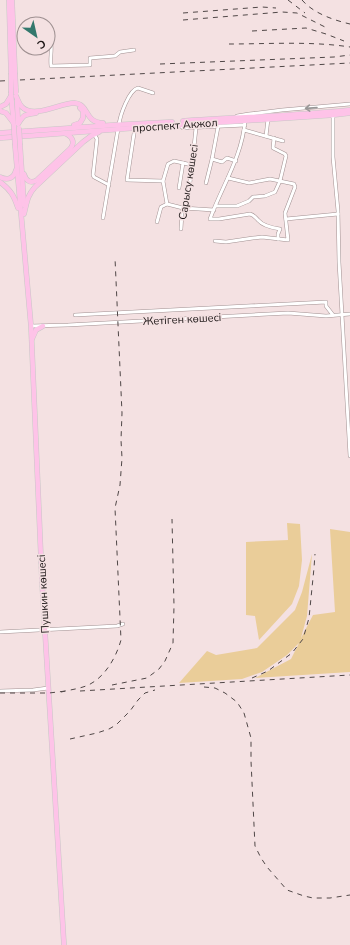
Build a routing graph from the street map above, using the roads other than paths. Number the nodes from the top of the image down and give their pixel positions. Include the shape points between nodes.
1 (8, 0) edge
2 (12, 0) edge
3 (10, 13) junction
4 (134, 50) dead end
5 (50, 56) edge
6 (153, 93) dead end
7 (14, 94) junction
8 (350, 104) edge
9 (0, 107) edge
10 (332, 110) junction
11 (350, 110) edge
12 (0, 111) edge
13 (350, 113) edge
14 (268, 119) junction
15 (13, 122) junction
16 (245, 123) junction
17 (180, 125) junction
18 (117, 126) junction
19 (135, 126) junction
20 (17, 127) junction
21 (218, 127) junction
22 (68, 128) junction
23 (196, 128) junction
24 (108, 130) junction
25 (244, 130) junction
26 (0, 133) edge
27 (63, 133) junction
28 (94, 134) junction
29 (266, 136) junction
30 (0, 138) edge
31 (274, 138) junction
32 (283, 141) dead end
33 (18, 145) junction
34 (212, 159) junction
35 (236, 161) junction
36 (183, 163) junction
37 (192, 165) junction
38 (16, 166) junction
39 (22, 169) junction
40 (0, 177) edge
41 (228, 178) junction
42 (280, 180) junction
43 (163, 181) junction
44 (0, 182) edge
45 (206, 183) dead end
46 (109, 185) junction
47 (178, 188) dead end
48 (167, 204) junction
49 (183, 208) junction
50 (215, 208) junction
51 (22, 214) junction
52 (338, 214) junction
53 (103, 218) dead end
54 (286, 219) junction
55 (157, 222) dead end
56 (181, 229) dead end
57 (280, 229) junction
58 (286, 230) junction
59 (278, 239) junction
60 (215, 241) dead end
61 (326, 306) junction
62 (342, 314) junction
63 (350, 314) edge
64 (75, 315) dead end
65 (333, 315) junction
66 (326, 316) junction
67 (31, 326) junction
68 (43, 326) junction
69 (31, 341) junction
70 (350, 456) edge
71 (123, 624) dead end
72 (45, 630) junction
73 (0, 632) edge
74 (48, 688) junction
75 (0, 691) edge
76 (64, 945) edge

1 - 3 main road
2 - 3 main road
3 - 7 main road, bridge
4 - 5 street via 120,52 114,56 90,58 90,64 51,66
6 - 18 street via 138,88 133,90
7 - 9 main road
7 - 15 main road
7 - 18 main road via 27,110 48,110 76,104 83,107 96,123
7 - 20 main road
8 - 10 street
10 - 11 main road, проспект Акжол
10 - 13 main road, проспект Акжол
10 - 14 main road, проспект Акжол
10 -> 19 main road, проспект Акжол
10 - 52 street
12 - 15 main road
14 - 16 main road, проспект Акжол
14 - 29 street
15 - 20 main road
16 - 17 main road, проспект Акжол
16 - 21 street
16 - 25 street
17 - 19 main road, проспект Акжол
17 - 23 street, Сарысу көшесі via 183,128
18 - 19 main road, проспект Акжол
18 - 22 main road, проспект Акжол
18 - 24 main road, проспект Акжол
18 - 46 street
19 - 43 street via 126,180
20 - 22 main road via 25,115 70,106 78,107 83,111 84,118 80,123
20 - 33 main road, bridge
21 - 23 street
21 - 34 street
22 - 26 main road, проспект Акжол
23 - 37 street, Сарысу көшесі
24 - 27 main road, проспект Акжол
24 - 28 main road
25 - 29 street
25 - 35 street
27 - 30 main road, проспект Акжол
27 - 39 main road via 73,139 72,147 37,180 27,180
28 - 46 street via 97,139 93,175
28 - 51 main road via 33,189
29 - 31 street
31 - 32 street
31 - 42 street via 272,147 286,156
33 - 38 main road
33 - 39 main road
34 - 35 street via 222,162 227,158
34 - 45 street
35 - 41 street
36 - 37 street
36 - 43 street via 174,161 168,164
36 - 47 street
37 - 49 street, Сарысу көшесі via 189,190
38 - 40 main road via 13,177 6,180
38 - 51 main road
39 - 51 main road
41 - 42 street via 247,182
41 - 50 street
42 - 50 street via 275,192 253,197 237,206
42 - 54 street via 294,184 295,187
43 - 48 street
44 - 51 main road via 13,194
46 - 53 street
48 - 49 street
48 - 55 street via 161,207
49 - 50 street
49 - 56 street, Сарысу көшесі
50 - 57 street via 210,219 250,214 260,222
51 - 67 main road, Пушкин көшесі
52 - 54 street
52 - 62 street
54 - 58 street
57 - 58 street
57 - 59 street
58 - 59 street via 288,240
59 - 60 street
61 - 64 street via 326,302 321,302
61 - 65 street
61 - 66 street
62 - 63 street, Жетіген көшесі
62 - 65 street, Жетіген көшесі
62 - 70 street
65 - 66 street, Жетіген көшесі
66 - 68 street, Жетіген көшесі via 288,313
67 - 68 street, Жетіген көшесі
67 - 69 main road, Пушкин көшесі
68 - 69 main road via 36,330
69 - 72 main road, Пушкин көшесі
71 - 72 street
72 - 73 street
72 - 74 main road, Пушкин көшесі
74 - 75 street
74 - 76 main road, Пушкин көшесі

